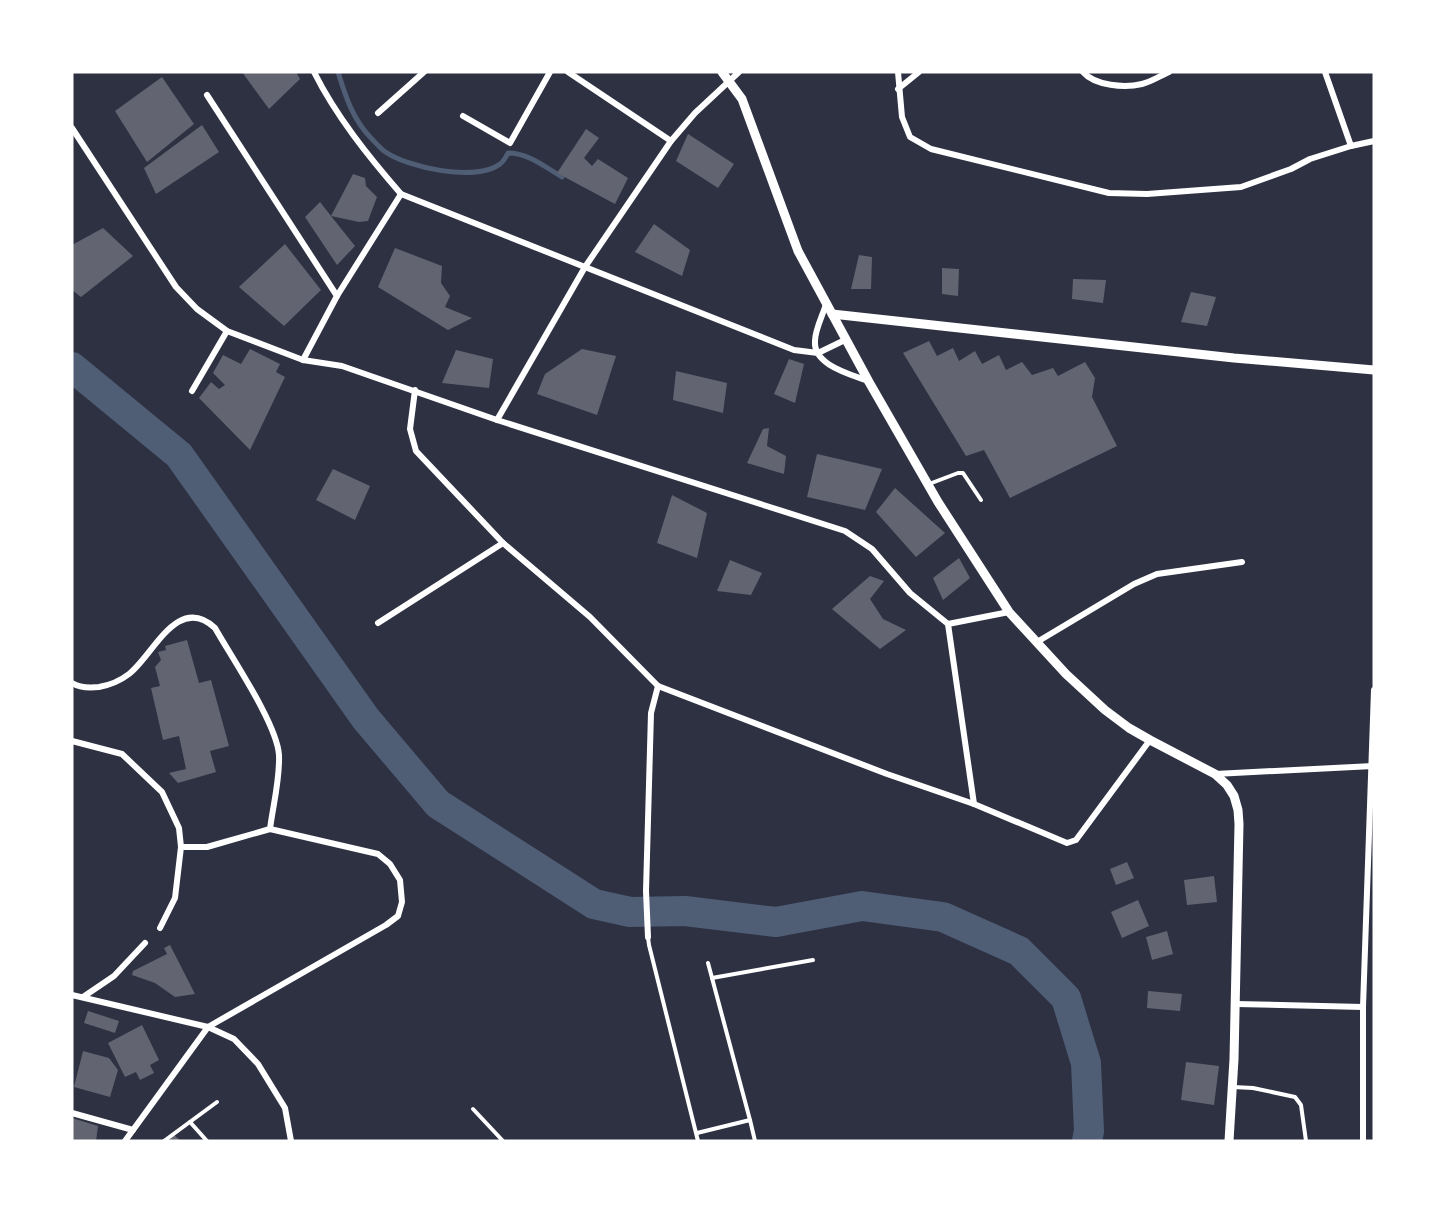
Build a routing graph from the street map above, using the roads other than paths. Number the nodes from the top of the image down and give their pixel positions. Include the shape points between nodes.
1 (314, 72) edge
2 (424, 72) edge
3 (550, 72) edge
4 (568, 72) edge
5 (722, 72) edge
6 (739, 72) edge
7 (898, 72) edge
8 (920, 72) edge
9 (1083, 72) edge
10 (1169, 72) edge
11 (1325, 72) edge
12 (730, 80) junction
13 (898, 89) junction
14 (207, 95) dead end
15 (378, 113) dead end
16 (463, 116) dead end
17 (72, 128) edge
18 (671, 141) junction
19 (1374, 141) edge
20 (1351, 146) junction
21 (401, 194) junction
22 (585, 267) junction
23 (337, 296) junction
24 (826, 304) junction
25 (832, 314) junction
26 (227, 331) junction
27 (847, 339) junction
28 (818, 353) junction
29 (303, 360) junction
30 (1374, 370) edge
31 (869, 382) junction
32 (415, 390) junction
33 (192, 391) dead end
34 (497, 420) junction
35 (928, 484) junction
36 (981, 500) dead end
37 (503, 543) junction
38 (1242, 562) dead end
39 (1009, 612) junction
40 (378, 623) dead end
41 (948, 624) junction
42 (1037, 642) junction
43 (72, 683) edge
44 (658, 686) junction
45 (1374, 690) edge
46 (1150, 740) junction
47 (72, 741) edge
48 (1372, 766) edge
49 (1215, 774) junction
50 (974, 804) junction
51 (270, 829) junction
52 (181, 847) junction
53 (160, 928) dead end
54 (648, 937) joint
55 (145, 943) dead end
56 (813, 960) dead end
57 (708, 963) dead end
58 (712, 978) junction
59 (72, 994) edge
60 (83, 997) junction
61 (1236, 1005) junction
62 (1363, 1007) junction
63 (208, 1027) junction
64 (1232, 1087) junction
65 (217, 1102) dead end
66 (473, 1109) dead end
67 (72, 1113) edge
68 (750, 1120) junction
69 (190, 1122) junction
70 (133, 1130) junction
71 (697, 1133) junction
72 (125, 1141) edge
73 (164, 1141) edge
74 (207, 1141) edge
75 (291, 1141) edge
76 (503, 1141) edge
77 (698, 1141) edge
78 (755, 1141) edge
79 (1229, 1141) edge
80 (1306, 1141) edge
81 (1363, 1141) edge

1 - 21 street via 327,98
2 - 15 street
3 - 16 street via 510,143
4 - 18 street
5 - 12 street
6 - 12 street
7 - 13 street
8 - 13 street
9 - 10 street via 1105,85 1142,84
11 - 20 street
12 - 18 street
12 - 24 street via 742,99 798,251
13 - 20 street via 910,137 931,149 1109,193 1147,194 1241,186
14 - 23 street
17 - 26 street via 176,287
18 - 22 street
19 - 20 street
21 - 22 street
21 - 23 street
22 - 28 street via 794,350
22 - 34 street
23 - 29 street
24 - 25 street
24 - 28 street via 814,341
25 - 27 street
25 - 30 street
26 - 29 street
26 - 33 street
27 - 28 street
27 - 31 street
28 - 31 street via 825,362
29 - 32 street via 342,366
31 - 35 street
32 - 34 street
32 - 37 street via 410,429 416,451
34 - 41 street via 845,531 872,549 910,593
35 - 36 lane via 963,473
35 - 39 street
37 - 40 street
37 - 44 street via 590,617
38 - 42 street via 1157,574
39 - 41 street
39 - 42 street
41 - 50 street
42 - 46 street via 1105,710
43 - 51 street via 91,688 110,685 130,674 175,623 195,617 206,620 215,628 273,729 279,754
44 - 50 street
44 - 54 street via 651,713
45 - 48 street
46 - 49 street
46 - 50 street via 1076,840 1067,843
47 - 52 street via 122,753 162,792 179,828
48 - 49 street
48 - 62 street
49 - 61 street via 1234,796 1239,817
51 - 52 street via 207,847
51 - 63 street via 378,854 390,864 399,880 402,902 398,916
52 - 53 street via 175,898
54 - 71 lane
55 - 60 street via 114,976
56 - 58 lane
57 - 58 lane
58 - 68 lane
59 - 60 street
60 - 63 street
61 - 62 street
61 - 64 street
62 - 81 street
63 - 70 street
63 - 75 street via 234,1039 258,1064 285,1108
64 - 79 street
64 - 80 lane via 1296,1096
65 - 69 lane
66 - 76 lane
67 - 70 street
68 - 71 lane
68 - 78 lane
69 - 73 lane
69 - 74 lane
70 - 72 street
71 - 77 lane

